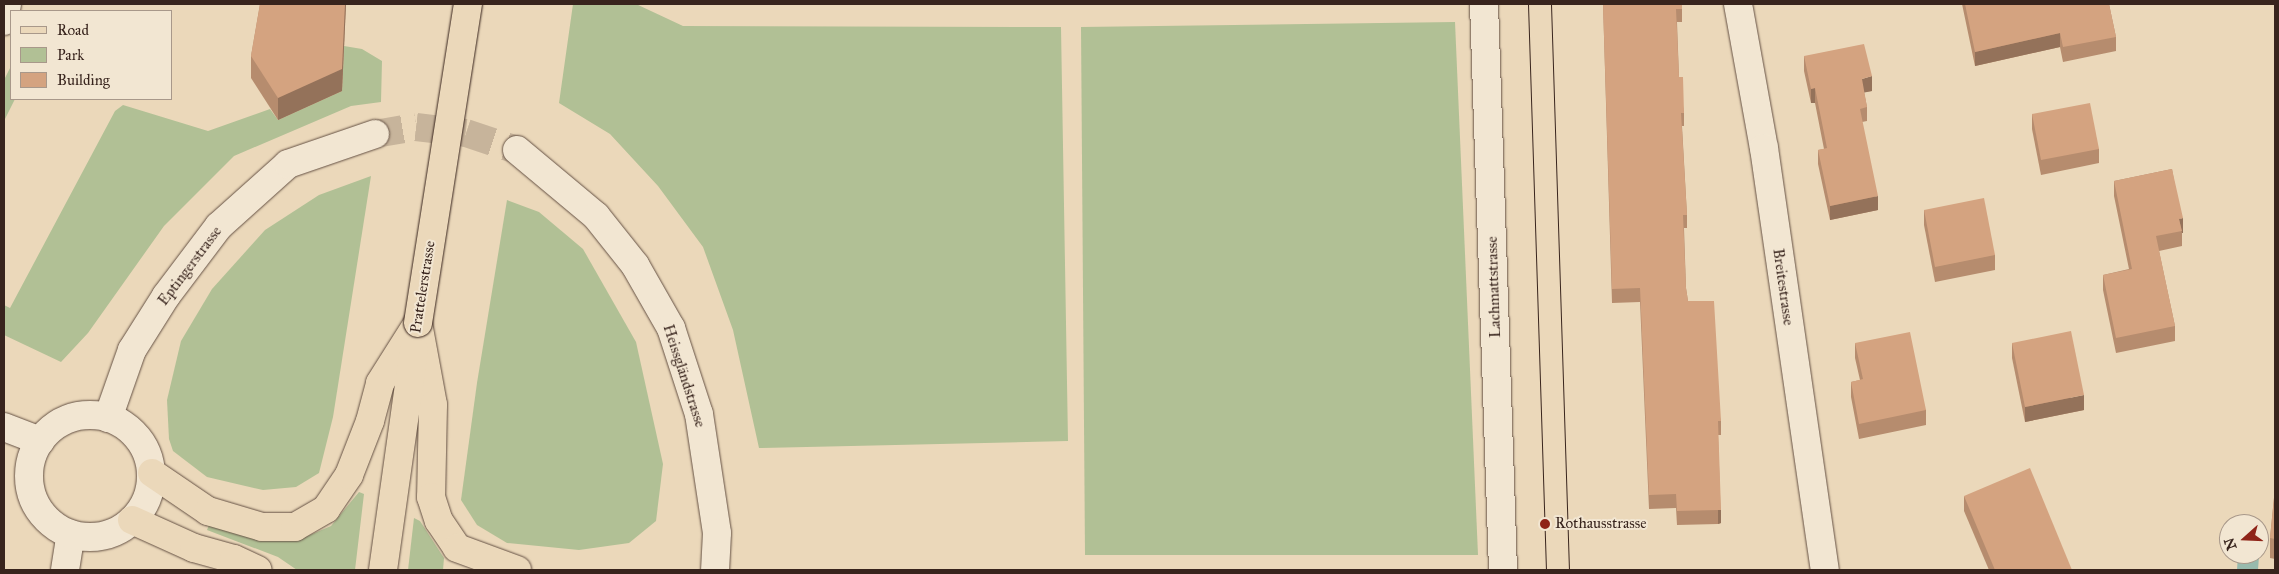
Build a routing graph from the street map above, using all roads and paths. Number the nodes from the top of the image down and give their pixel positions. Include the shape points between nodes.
1 (8, 4) edge
2 (468, 4) edge
3 (1484, 4) edge
4 (1738, 4) edge
5 (4, 21) edge
6 (375, 134) tunnel mouth
7 (517, 150) tunnel mouth
8 (418, 323) junction
9 (108, 418) junction
10 (4, 427) edge
11 (40, 441) junction
12 (152, 473) junction
13 (132, 520) junction
14 (71, 534) junction
15 (64, 570) edge
16 (258, 570) edge
17 (383, 570) edge
18 (517, 570) edge
19 (715, 570) edge
20 (1503, 570) edge
21 (1825, 570) edge

1 - 5 street
2 - 8 main road, Prattelerstrasse, bridge
3 - 20 street, Lachmattstrasse
4 - 21 street, Breitestrasse via 1764,148
6 - 9 street, Eptingerstrasse via 288,164 219,226 166,296 132,350
7 - 19 street, Heissgländstrasse via 596,216 635,265 671,328 699,414 716,533
8 - 12 main road via 380,383 370,421 348,475 326,508 303,522 295,526 262,528 208,511
8 - 17 main road, Prattelerstrasse
8 - 18 main road via 433,405 430,497 439,521 457,548
9 - 11 street via 89,414 70,418 53,427
9 - 12 street via 126,426 139,439 148,455
10 - 11 street
11 - 14 street via 32,458 29,477 32,495 41,512 54,525
12 - 13 street via 150,490
13 - 14 street via 104,536
13 - 16 main road via 194,548 234,559
14 - 15 street

